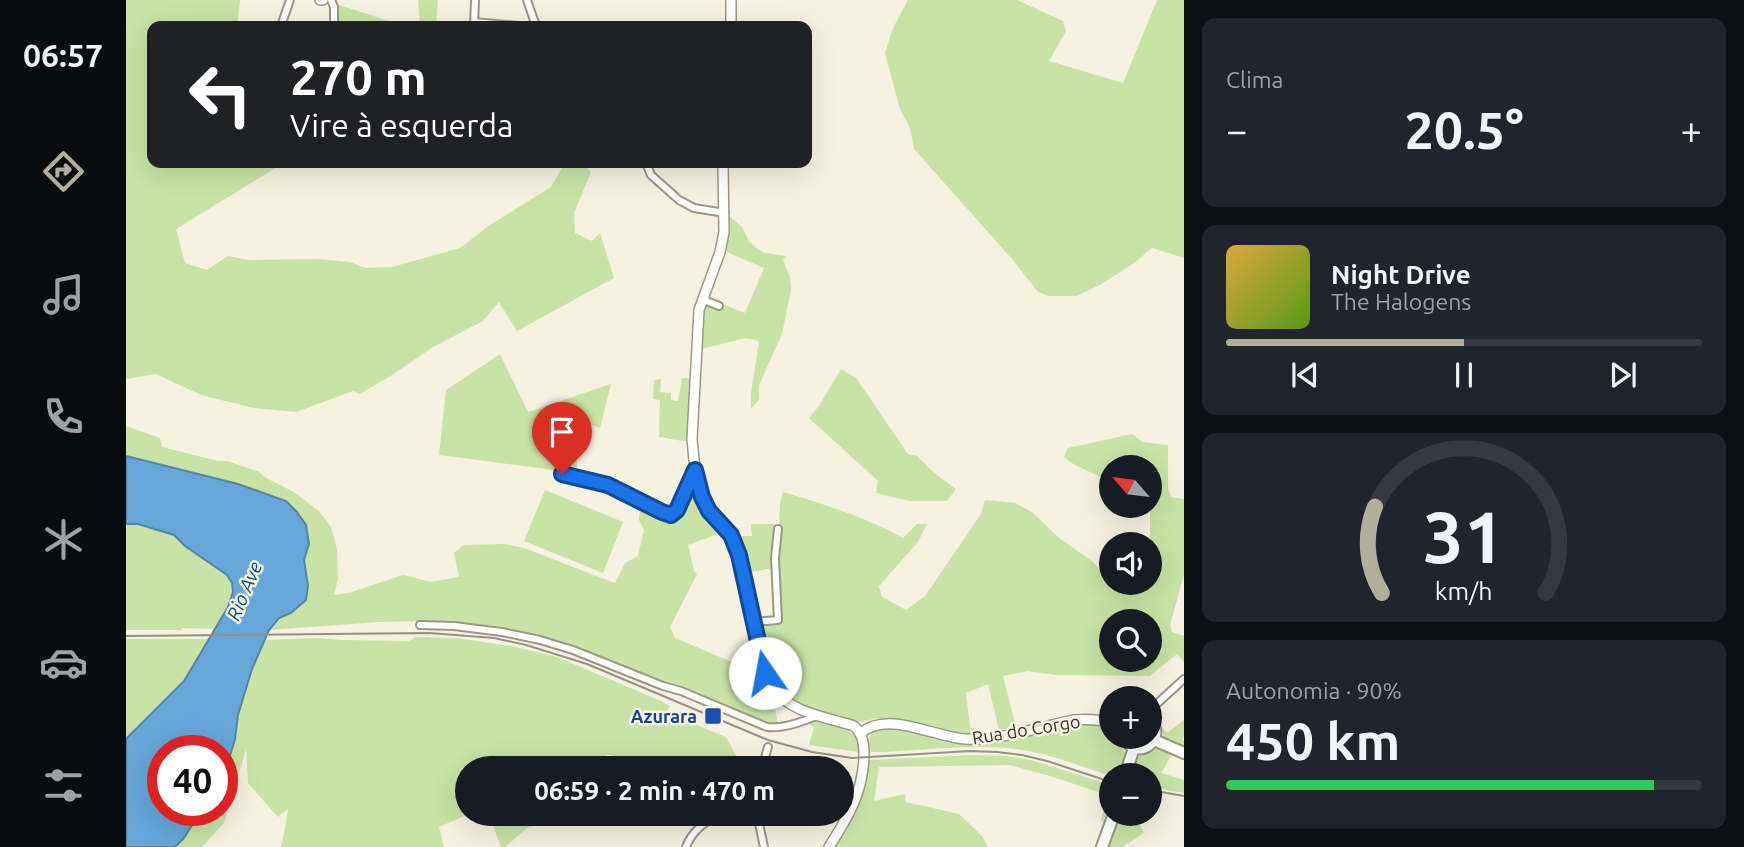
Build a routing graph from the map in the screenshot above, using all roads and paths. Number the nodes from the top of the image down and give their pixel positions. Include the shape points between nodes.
1 (290, 0) edge
2 (331, 0) edge
3 (475, 0) edge
4 (527, 0) edge
5 (731, 0) edge
6 (283, 21) edge
7 (334, 21) edge
8 (474, 21) edge
9 (534, 21) edge
10 (731, 21) edge
11 (648, 168) edge
12 (723, 168) edge
13 (724, 213) junction
14 (704, 300) junction
15 (719, 306) dead end
16 (695, 470) junction
17 (562, 474) dead end
18 (778, 529) dead end
19 (754, 622) junction
20 (420, 625) dead end
21 (1184, 680) edge
22 (1162, 699) edge
23 (818, 715) junction
24 (1099, 721) edge
25 (861, 733) junction
26 (1162, 743) edge
27 (768, 747) dead end
28 (1184, 753) edge
29 (765, 756) edge
30 (700, 826) edge
31 (760, 826) edge
32 (1110, 826) edge
33 (686, 847) edge
34 (764, 847) edge
35 (829, 847) edge
36 (1102, 847) edge

1 - 6 street
2 - 7 street
3 - 8 street
4 - 9 street
5 - 10 street
11 - 13 street via 679,200 694,208
12 - 13 street
13 - 14 street via 720,252
14 - 15 street
14 - 16 street via 699,310 692,439
16 - 17 street via 671,515 608,485
16 - 19 street via 709,511 731,535 739,555
18 - 19 street via 778,620
19 - 23 street via 772,688 784,701
20 - 23 street via 540,640 767,727
21 - 22 street
23 - 25 street via 854,726
24 - 25 street, Rua do Corgo via 1073,720 985,739 879,723
25 - 35 street via 861,786
26 - 28 main road
27 - 29 street
30 - 33 street
31 - 34 street
32 - 36 main road

